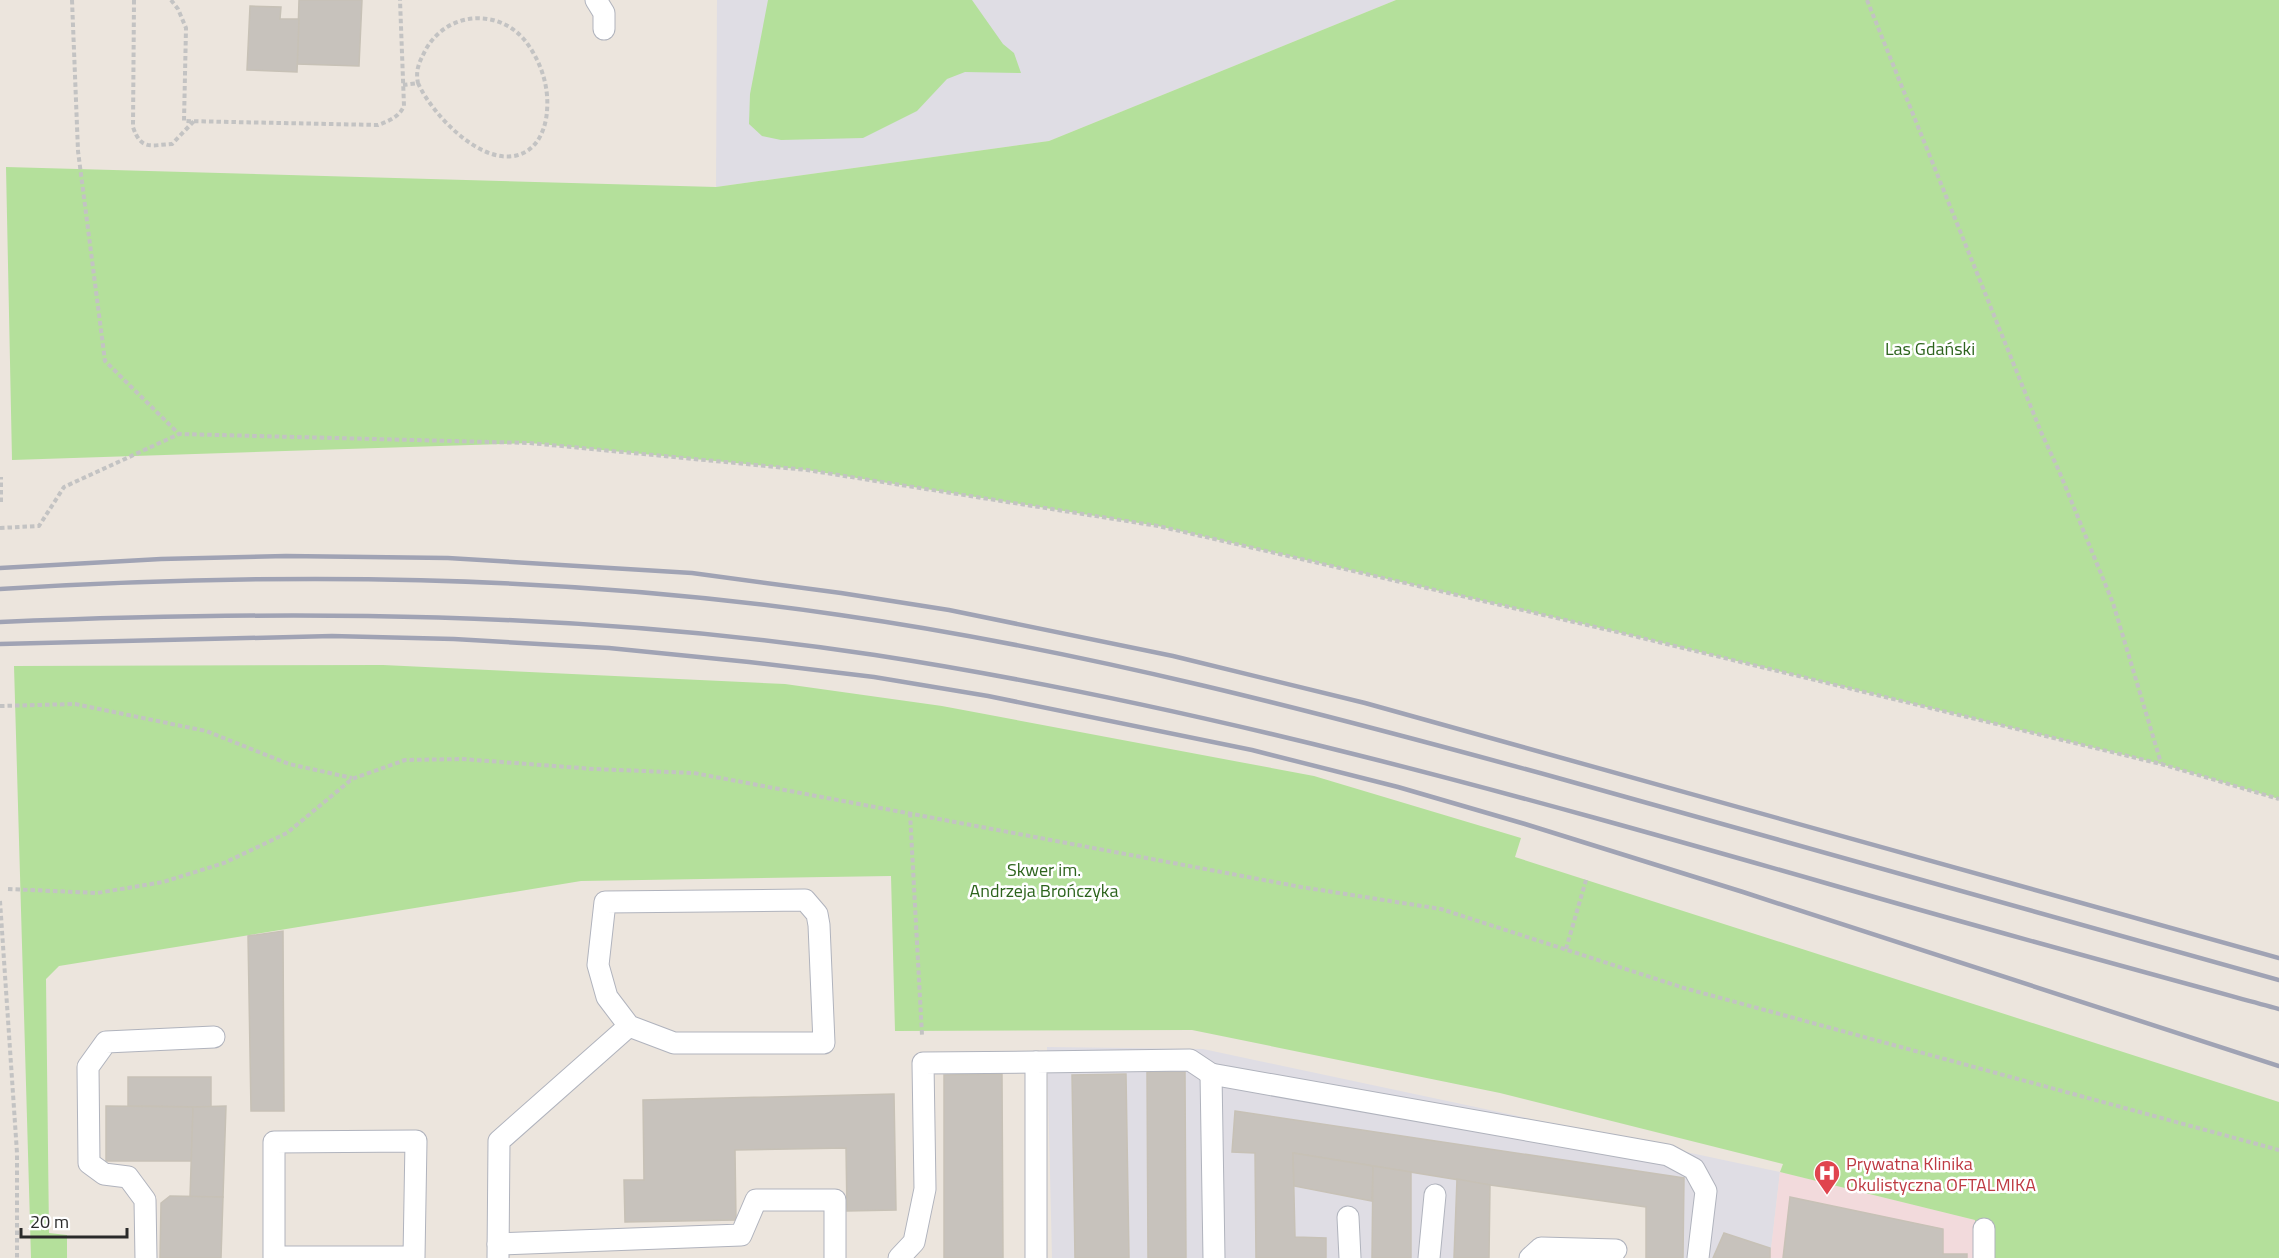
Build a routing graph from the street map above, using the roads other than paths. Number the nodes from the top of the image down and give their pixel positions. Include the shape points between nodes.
1 (596, 0) edge
2 (604, 29) dead end
3 (629, 1026) junction
4 (214, 1037) dead end
5 (1036, 1062) junction
6 (1211, 1074) junction
7 (1435, 1195) dead end
8 (1348, 1217) dead end
9 (1984, 1230) dead end
10 (1616, 1250) dead end
11 (498, 1251) edge
12 (414, 1257) edge
13 (146, 1258) edge
14 (274, 1258) edge
15 (835, 1258) edge
16 (899, 1258) edge
17 (1036, 1258) edge
18 (1214, 1258) edge
19 (1350, 1258) edge
20 (1429, 1258) edge
21 (1530, 1258) edge
22 (1698, 1258) edge
23 (1984, 1258) edge

1 - 2 lane via 604,14
3 - 3 lane via 607,997 598,965 605,902 806,900 817,914 824,1043 674,1043
3 - 11 lane via 499,1142
4 - 13 lane via 106,1042 88,1067 89,1163 104,1174 128,1178 145,1200
5 - 6 lane via 1190,1060
5 - 16 lane via 923,1062 925,1189 914,1242
5 - 17 lane
6 - 18 lane
6 - 22 lane via 1668,1155 1694,1169 1706,1191
7 - 20 lane
8 - 19 lane
9 - 23 lane
10 - 21 lane via 1541,1248
11 - 15 lane via 741,1235 756,1200 835,1200
12 - 14 lane
12 - 14 lane via 416,1141 404,1141 274,1142

